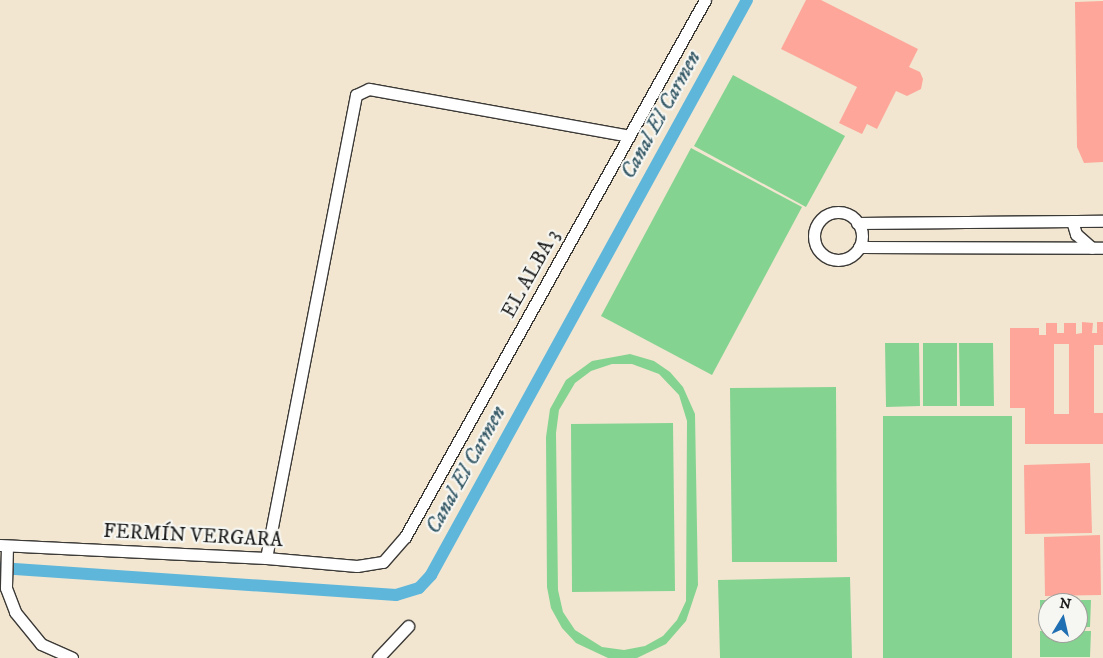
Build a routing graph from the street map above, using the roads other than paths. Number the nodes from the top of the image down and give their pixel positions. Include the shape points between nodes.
1 (705, 0) edge
2 (629, 136) junction
3 (1072, 221) junction
4 (1103, 221) edge
5 (857, 223) junction
6 (859, 247) junction
7 (1097, 248) edge
8 (3, 545) edge
9 (266, 558) junction
10 (383, 562) joint
11 (408, 626) dead end
12 (72, 658) edge
13 (378, 658) edge

1 - 2 street, EL ALBA 3
2 - 9 street via 369,89 356,94
2 - 10 street, EL ALBA 3 via 405,537
3 - 4 street
3 - 5 street
3 - 7 street via 1076,234
5 - 6 street via 861,231
5 - 6 street via 844,213 830,214 820,220 814,237 818,250 831,259 848,258
6 - 7 street
8 - 9 street, FERMÍN VERGARA
8 - 12 street via 6,588 14,612 27,630 48,648
9 - 10 street, FERMÍN VERGARA via 357,566
11 - 13 street

